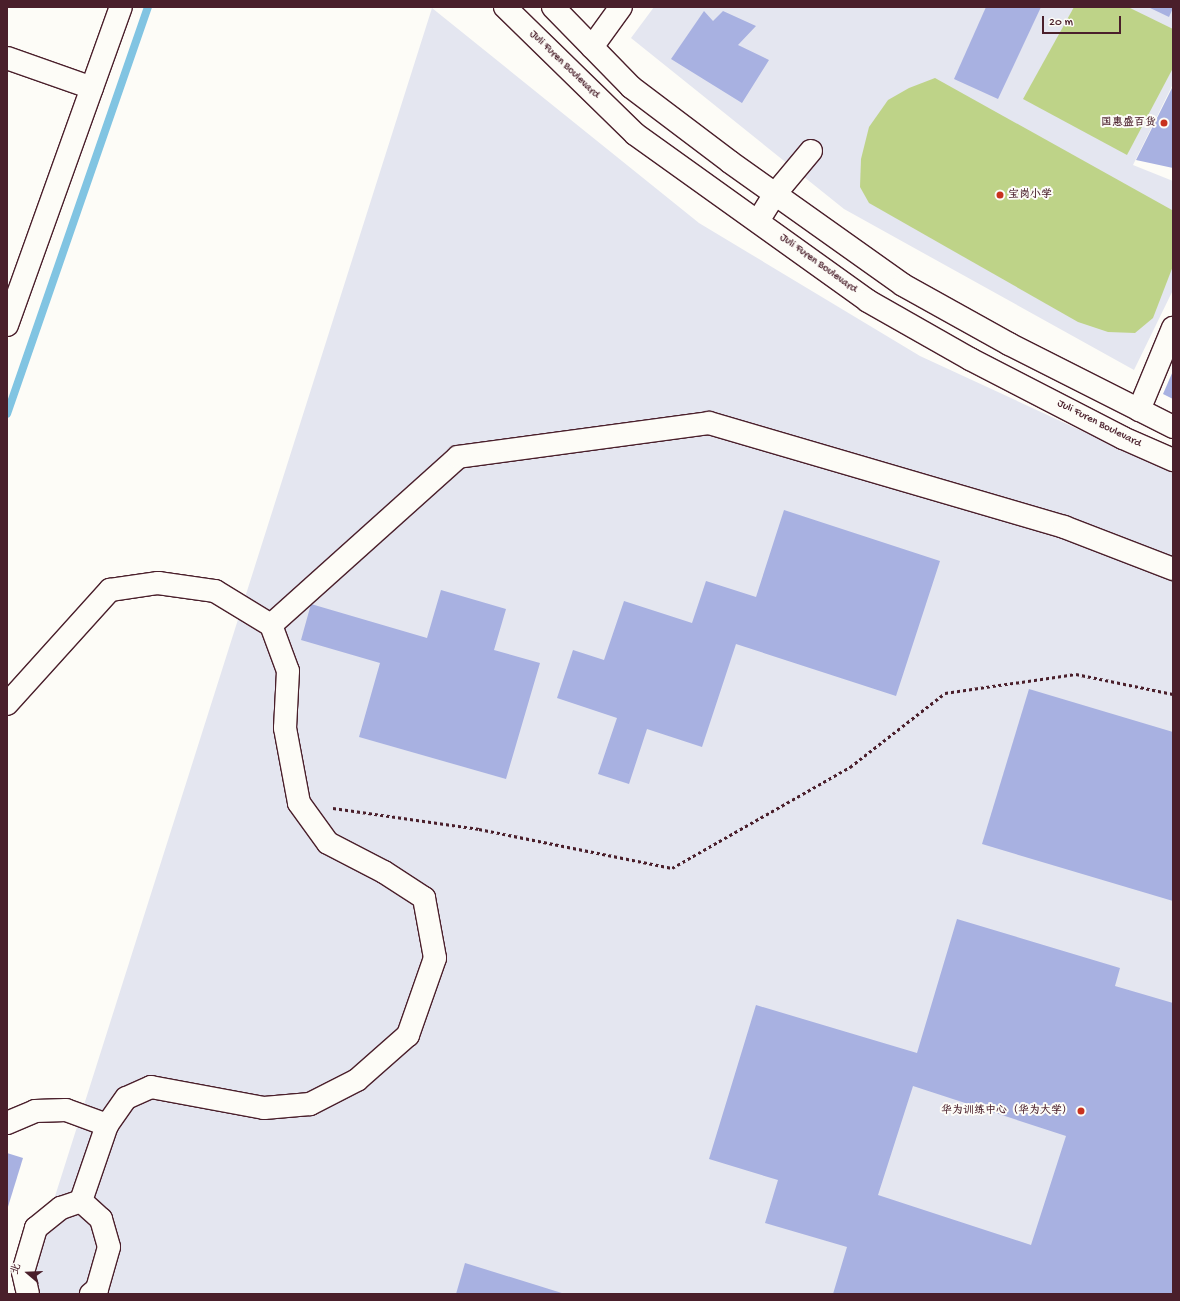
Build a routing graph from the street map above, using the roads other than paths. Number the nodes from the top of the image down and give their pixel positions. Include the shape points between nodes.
1 (121, 7) edge
2 (505, 7) edge
3 (553, 7) edge
4 (621, 7) edge
5 (592, 47) junction
6 (7, 58) edge
7 (92, 88) junction
8 (810, 151) dead end
9 (774, 194) junction
10 (758, 221) junction
11 (7, 324) edge
12 (1173, 328) edge
13 (1139, 410) junction
14 (1173, 426) edge
15 (1173, 460) edge
16 (1173, 569) edge
17 (271, 625) junction
18 (7, 704) edge
19 (7, 1123) edge
20 (107, 1125) junction
21 (81, 1201) junction
22 (28, 1294) edge
23 (91, 1294) edge

1 - 7 street
2 - 10 street, Juli Furen Boulevard via 635,134
3 - 5 street
4 - 5 street
5 - 9 street via 631,87
6 - 7 street
7 - 11 street
8 - 9 street
9 - 10 street
9 - 13 street via 903,284 1009,344
10 - 15 street, Juli Furen Boulevard via 868,301 977,362 1123,438
12 - 13 street
13 - 14 street
16 - 17 street via 1064,527 708,423 458,457
17 - 18 street via 215,591 158,583 110,590
17 - 20 street via 288,671 285,728 299,803 328,843 384,872 424,898 436,958 408,1035 357,1080 310,1104 264,1108 151,1087 126,1098
19 - 20 street via 35,1111 66,1110
20 - 21 street
21 - 22 street via 61,1208 36,1228 23,1272
21 - 23 street via 101,1219 109,1247 97,1289

